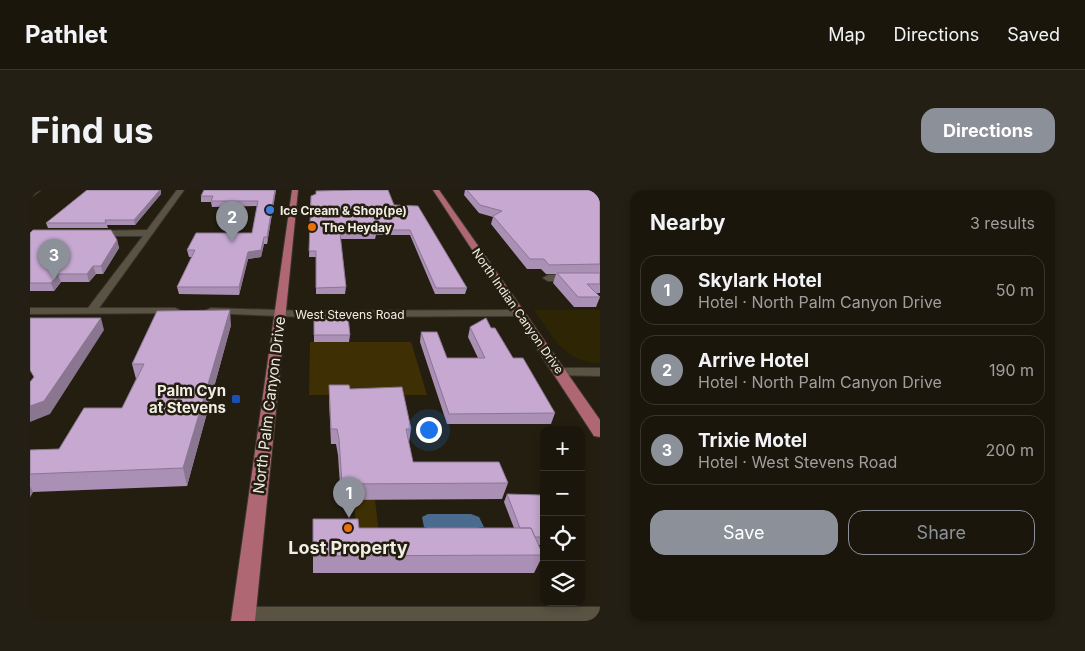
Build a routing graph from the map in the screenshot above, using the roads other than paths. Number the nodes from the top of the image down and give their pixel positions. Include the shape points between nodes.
1 (38, 190) edge
2 (181, 190) edge
3 (295, 190) edge
4 (436, 190) edge
5 (30, 196) edge
6 (89, 233) edge
7 (149, 233) junction
8 (548, 278) edge
9 (600, 278) edge
10 (30, 311) edge
11 (91, 311) junction
12 (279, 313) junction
13 (519, 314) junction
14 (560, 372) junction
15 (600, 372) edge
16 (600, 432) edge
17 (600, 618) edge
18 (244, 620) edge

1 - 5 street
2 - 7 street
3 - 12 main road, North Palm Canyon Drive
4 - 13 main road, North Indian Canyon Drive
6 - 7 street
7 - 11 street
8 - 9 street
10 - 11 street, West Stevens Road
11 - 12 street, West Stevens Road
12 - 13 street, West Stevens Road
12 - 18 main road, North Palm Canyon Drive
13 - 14 main road, North Indian Canyon Drive
14 - 15 street
14 - 16 main road, North Indian Canyon Drive
17 - 18 street

